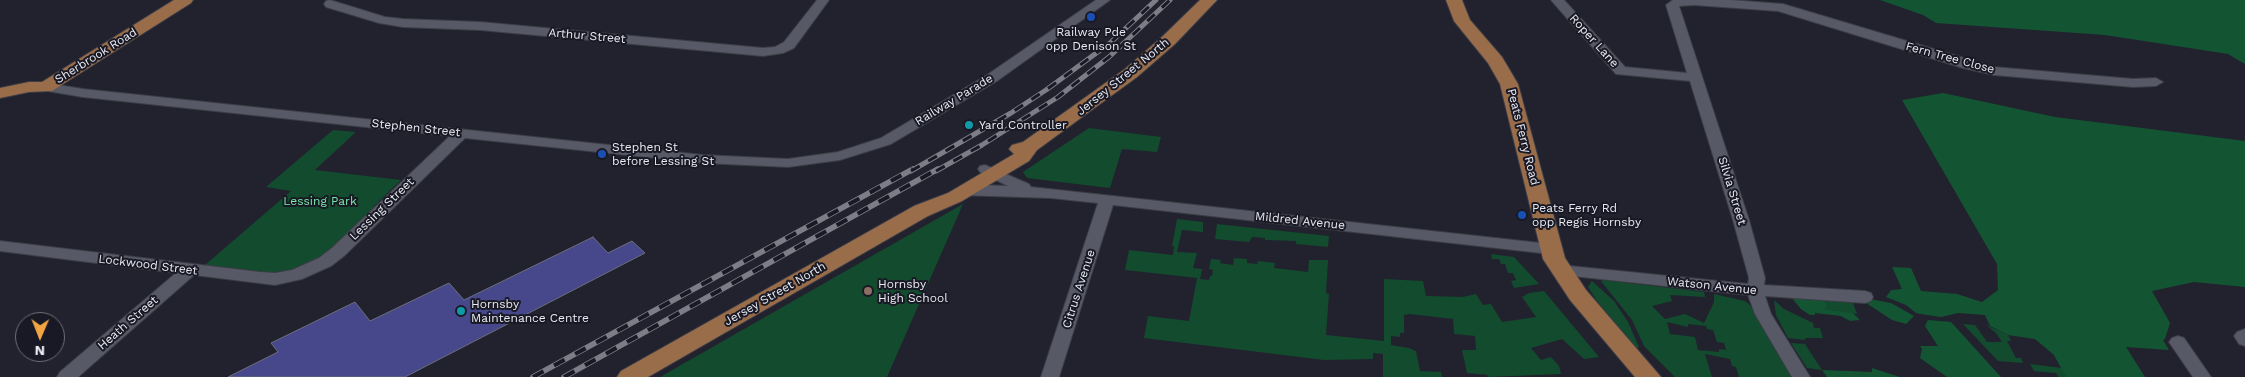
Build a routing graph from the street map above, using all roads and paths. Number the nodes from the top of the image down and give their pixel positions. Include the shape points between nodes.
1 (185, 0) edge
2 (823, 0) edge
3 (1104, 0) edge
4 (1209, 0) edge
5 (1454, 0) edge
6 (1558, 0) edge
7 (1678, 2) joint
8 (330, 4) dead end
9 (1696, 78) junction
10 (2156, 82) dead end
11 (46, 87) junction
12 (0, 93) edge
13 (462, 133) junction
14 (788, 163) joint
15 (990, 171) junction
16 (964, 192) junction
17 (1051, 193) junction
18 (1107, 200) junction
19 (921, 211) junction
20 (0, 246) edge
21 (1550, 249) junction
22 (190, 270) junction
23 (1560, 270) junction
24 (296, 275) joint
25 (1755, 290) junction
26 (1865, 297) dead end
27 (2245, 335) edge
28 (2245, 340) edge
29 (2178, 342) dead end
30 (66, 377) edge
31 (629, 377) edge
32 (1050, 377) edge
33 (1648, 377) edge
34 (1801, 377) edge
35 (2202, 377) edge

1 - 11 main road, Sherbrook Road
2 - 8 street, Arthur Street via 789,45 763,52 480,26 403,23
3 - 14 street, Railway Parade via 992,78 886,141 840,156
4 - 15 main road, Jersey Street North via 1131,73 1030,146 1022,156
5 - 21 main road, Peats Ferry Road via 1462,21 1496,61 1510,84
6 - 9 street, Roper Lane via 1621,71
7 - 9 street, Silvia Street via 1672,5
7 - 10 street, Fern Tree Close via 1779,7 1994,71 2133,83
9 - 25 street, Silvia Street via 1751,255 1757,278
11 - 12 main road, Sherbrook Road
11 - 13 street, Stephen Street
13 - 14 street, Stephen Street via 723,161
13 - 24 street, Lessing Street via 338,252 325,262
15 - 16 main road, Jersey Street North
15 - 17 street, Mildred Avenue via 1018,186
15 - 19 main road, Jersey Street North via 935,198
16 - 17 street, Mildred Avenue
16 - 19 main road, Jersey Street North
17 - 18 street, Mildred Avenue
18 - 21 street, Mildred Avenue
18 - 32 street, Citrus Avenue
19 - 31 main road, Jersey Street North
20 - 22 street, Lockwood Street
21 - 23 main road, Peats Ferry Road
22 - 24 street, Lockwood Street via 268,279
22 - 30 street, Heath Street
23 - 25 street, Watson Avenue
23 - 33 main road, Peats Ferry Road
25 - 26 street, Watson Avenue
25 - 34 street, Silvia Street via 1763,314
27 - 28 street
29 - 35 street

